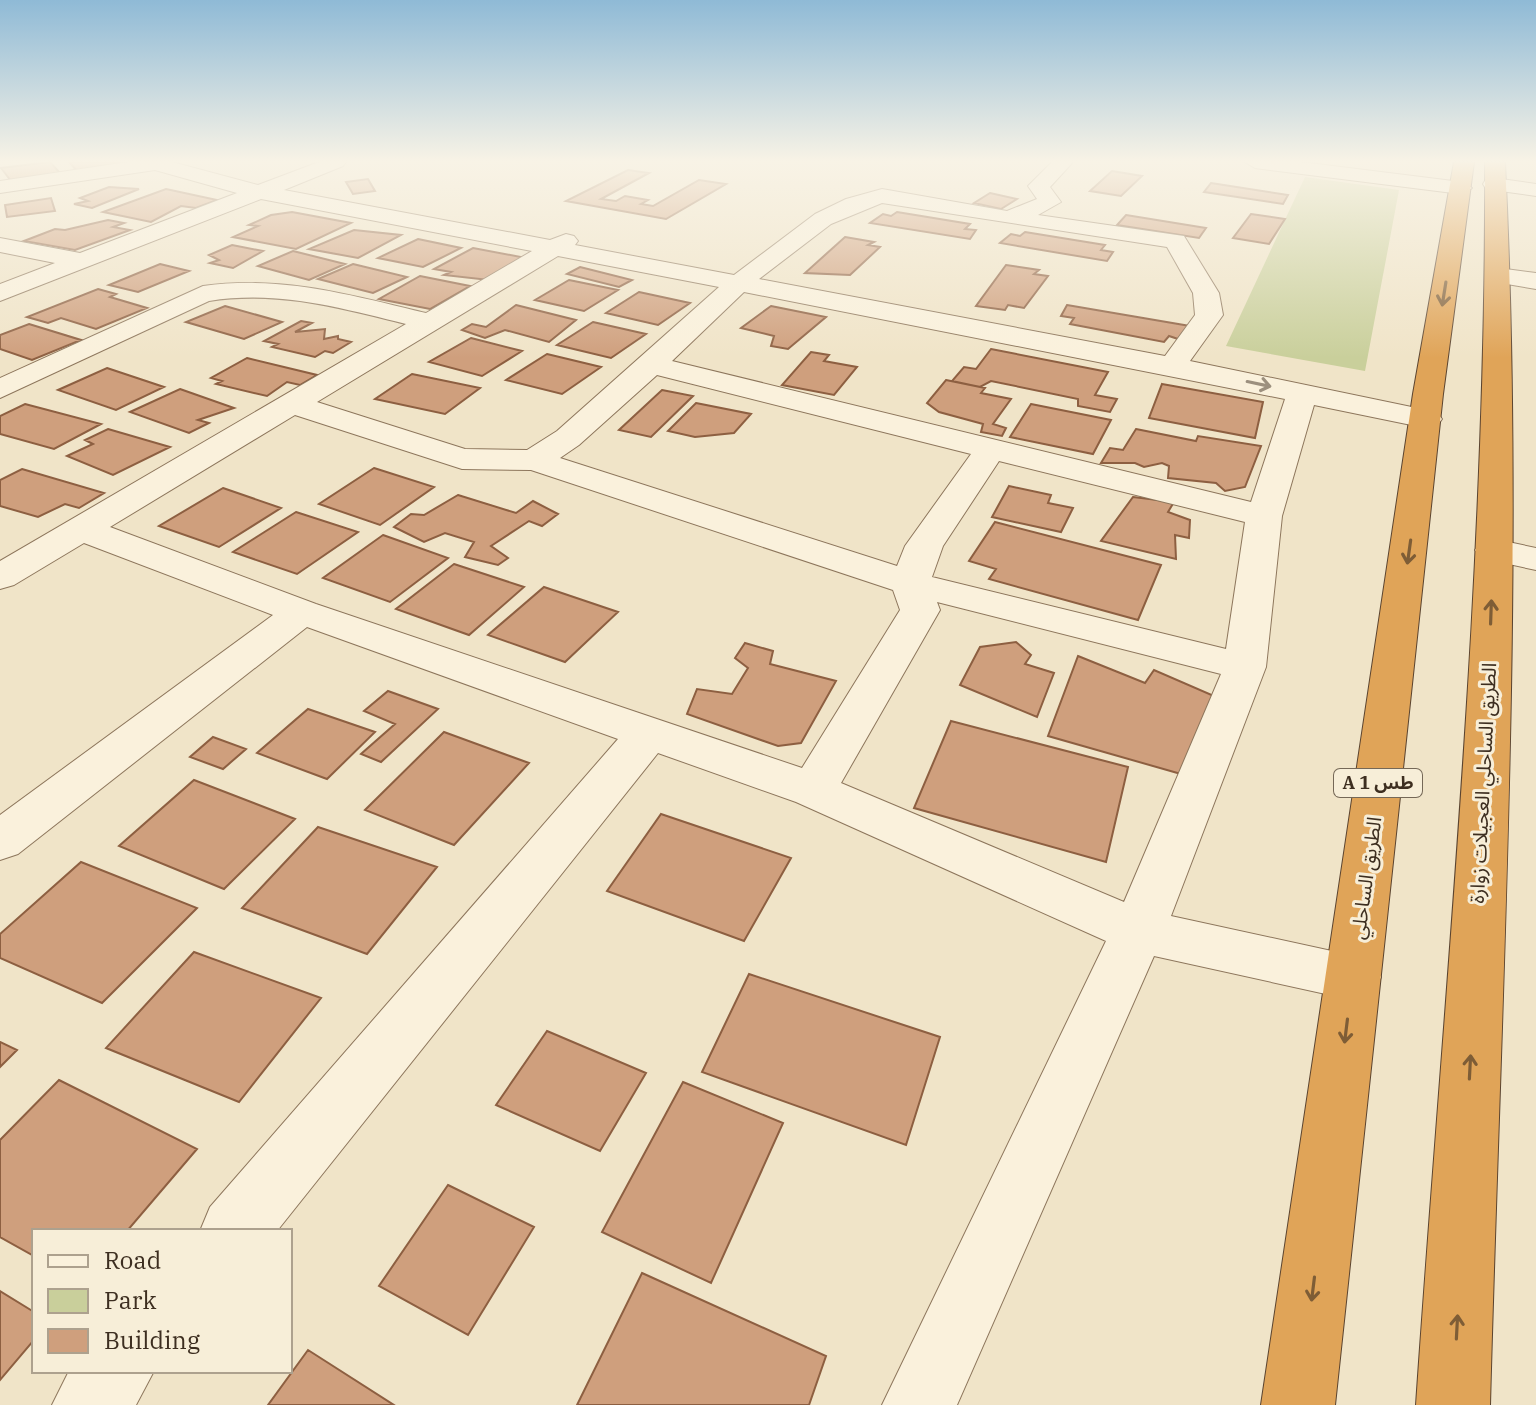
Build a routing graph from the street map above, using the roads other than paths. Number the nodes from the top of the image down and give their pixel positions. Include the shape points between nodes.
1 (168, 228) edge
2 (181, 228) edge
3 (477, 228) edge
4 (815, 228) edge
5 (1078, 228) edge
6 (1480, 228) edge
7 (1504, 228) edge
8 (561, 244) junction
9 (0, 245) edge
10 (83, 261) junction
11 (747, 278) junction
12 (1517, 279) edge
13 (0, 293) edge
14 (0, 309) edge
15 (430, 322) junction
16 (1177, 358) junction
17 (651, 365) junction
18 (0, 389) edge
19 (1302, 393) junction
20 (292, 404) junction
21 (1427, 406) junction
22 (992, 447) junction
23 (534, 460) junction
24 (1264, 516) junction
25 (81, 529) junction
26 (1515, 555) edge
27 (0, 577) edge
28 (910, 583) junction
29 (302, 612) junction
30 (1245, 667) junction
31 (648, 734) junction
32 (813, 790) junction
33 (0, 841) edge
34 (1138, 931) junction
35 (1353, 977) junction
36 (236, 1229) edge
37 (115, 1373) edge
38 (89, 1405) edge
39 (919, 1405) edge
40 (1298, 1405) edge
41 (1453, 1405) edge

1 - 10 street
2 - 14 street
3 - 8 street
4 - 11 street
5 - 16 street via 1176,241 1206,293 1209,315
6 -> 21 highway, الطريق الساحلي / A 1 طس
7 - 12 highway, الطريق الساحلي العجيلات زوارة
8 - 11 street
8 - 15 street
9 - 10 street
10 - 13 street
11 - 16 street
11 - 17 street
12 - 26 highway, الطريق الساحلي العجيلات زوارة
15 - 18 street via 288,289 235,288 203,294
15 - 20 street
16 -> 19 street
16 - 21 street
17 - 22 street
17 - 23 street via 568,438
19 - 21 street
19 - 24 street
20 - 23 street via 462,459
20 - 25 street
21 -> 35 highway, الطريق الساحلي / A 1 طس
22 - 24 street
22 - 28 street via 924,546
23 - 28 street
24 - 30 street
25 - 27 street
25 - 29 street
41 -> 26 highway, الطريق الساحلي العجيلات زوارة
28 - 30 street
28 - 32 street via 920,610
29 - 31 street
29 - 33 street
30 - 34 street
31 - 32 street
31 - 36 street
32 - 34 street
34 - 35 street
34 - 39 street
35 -> 40 highway, الطريق الساحلي / A 1 طس
37 - 38 street

